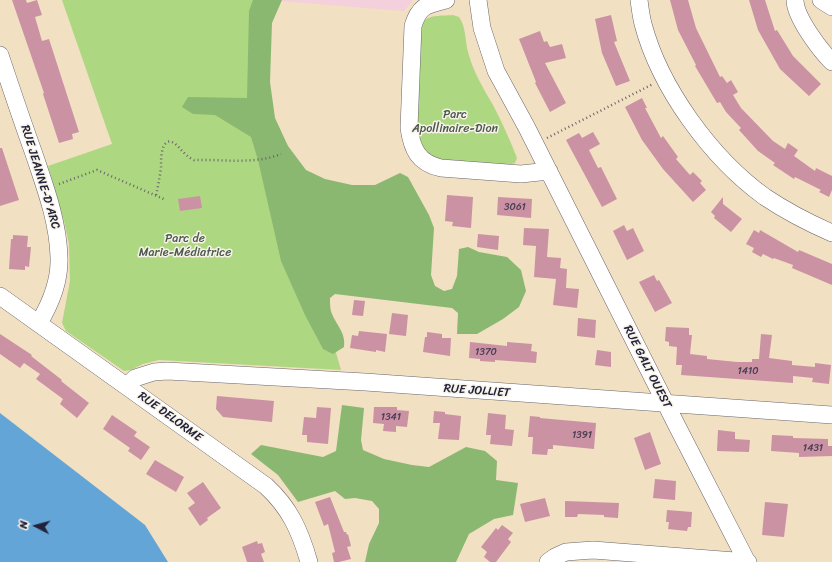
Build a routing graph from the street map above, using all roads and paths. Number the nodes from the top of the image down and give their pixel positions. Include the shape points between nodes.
1 (446, 0) edge
2 (478, 0) edge
3 (638, 0) edge
4 (795, 0) edge
5 (821, 0) edge
6 (832, 7) edge
7 (0, 55) edge
8 (832, 62) edge
9 (665, 78) junction
10 (545, 139) dead end
11 (282, 154) dead end
12 (549, 171) junction
13 (46, 189) junction
14 (156, 195) junction
15 (166, 200) dead end
16 (832, 233) edge
17 (0, 296) edge
18 (39, 323) junction
19 (127, 386) junction
20 (666, 405) junction
21 (832, 415) edge
22 (309, 562) edge
23 (548, 562) edge
24 (747, 562) edge

1 - 12 street via 422,7 413,26 409,128 414,151 424,161 441,168 521,174
2 - 12 street, RUE GALT OUEST via 482,28 496,71
3 - 9 street via 643,24
4 - 8 street via 799,17
5 - 6 street
7 - 13 street, RUE JEANNE-D'ARC
9 - 10 path
9 - 16 street via 695,127 714,151 740,176 765,197
11 - 14 path via 254,161 194,160 169,141 163,148
12 - 20 street, RUE GALT OUEST
13 - 14 path via 98,170
13 - 18 street, RUE JEANNE-D'ARC via 57,230 59,258 54,294
14 - 15 path
17 - 18 street, RUE DELORME
18 - 19 street, RUE DELORME
19 - 20 street, RUE JOLLIET via 135,378 167,371
19 - 22 street, RUE DELORME via 277,496 294,520
20 - 21 street, RUE JOLLIET
20 - 24 street, RUE GALT OUEST
23 - 24 street via 566,552 593,550

